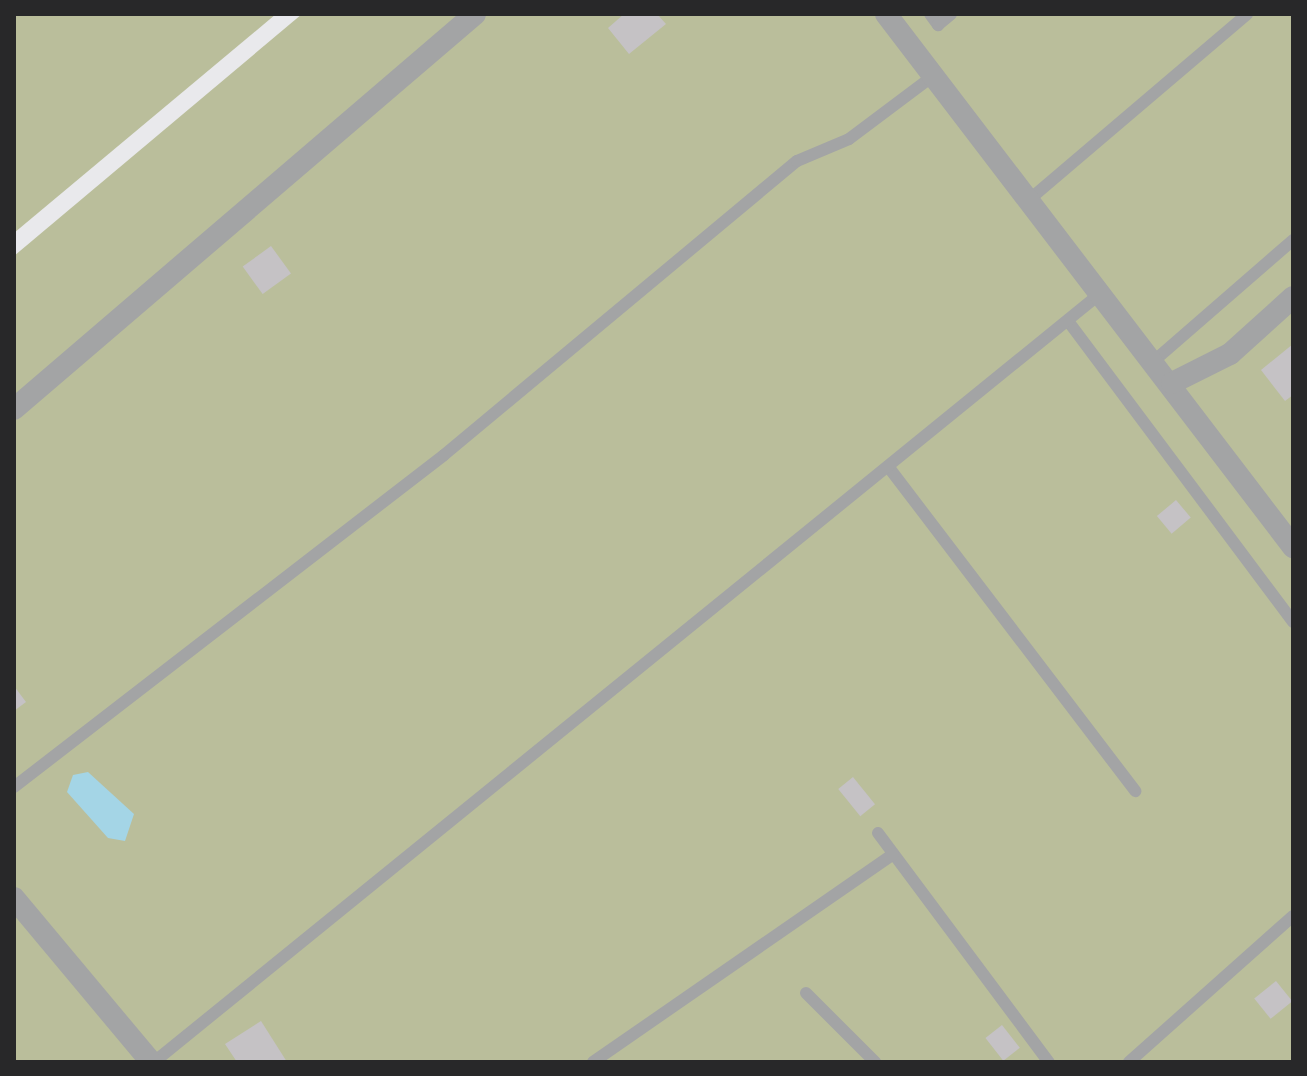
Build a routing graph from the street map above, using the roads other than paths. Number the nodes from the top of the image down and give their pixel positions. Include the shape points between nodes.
1 (475, 14) edge
2 (886, 14) edge
3 (930, 14) edge
4 (951, 14) edge
5 (1247, 14) edge
6 (933, 76) junction
7 (1030, 199) junction
8 (1293, 240) edge
9 (1103, 291) junction
10 (1288, 308) edge
11 (1068, 321) junction
12 (1155, 360) junction
13 (1172, 383) junction
14 (14, 409) edge
15 (890, 469) junction
16 (1293, 547) edge
17 (1293, 622) edge
18 (14, 787) edge
19 (1135, 791) dead end
20 (878, 833) dead end
21 (893, 854) junction
22 (14, 898) edge
23 (1293, 916) edge
24 (806, 993) dead end
25 (152, 1062) edge
26 (593, 1062) edge
27 (875, 1062) edge
28 (1049, 1062) edge
29 (1129, 1062) edge

1 - 14 street
2 - 6 street
3 - 4 lane via 938,25
5 - 7 lane
6 - 7 street
6 - 18 lane via 849,139 797,161 444,455
7 - 9 street
8 - 12 lane
9 - 11 lane
9 - 12 street
10 - 13 street via 1230,354
11 - 15 lane
11 - 17 lane
12 - 13 street
13 - 16 street
15 - 19 lane
15 - 25 lane
20 - 21 lane
21 - 26 lane
21 - 28 lane
22 - 25 street
23 - 29 lane
24 - 27 lane

